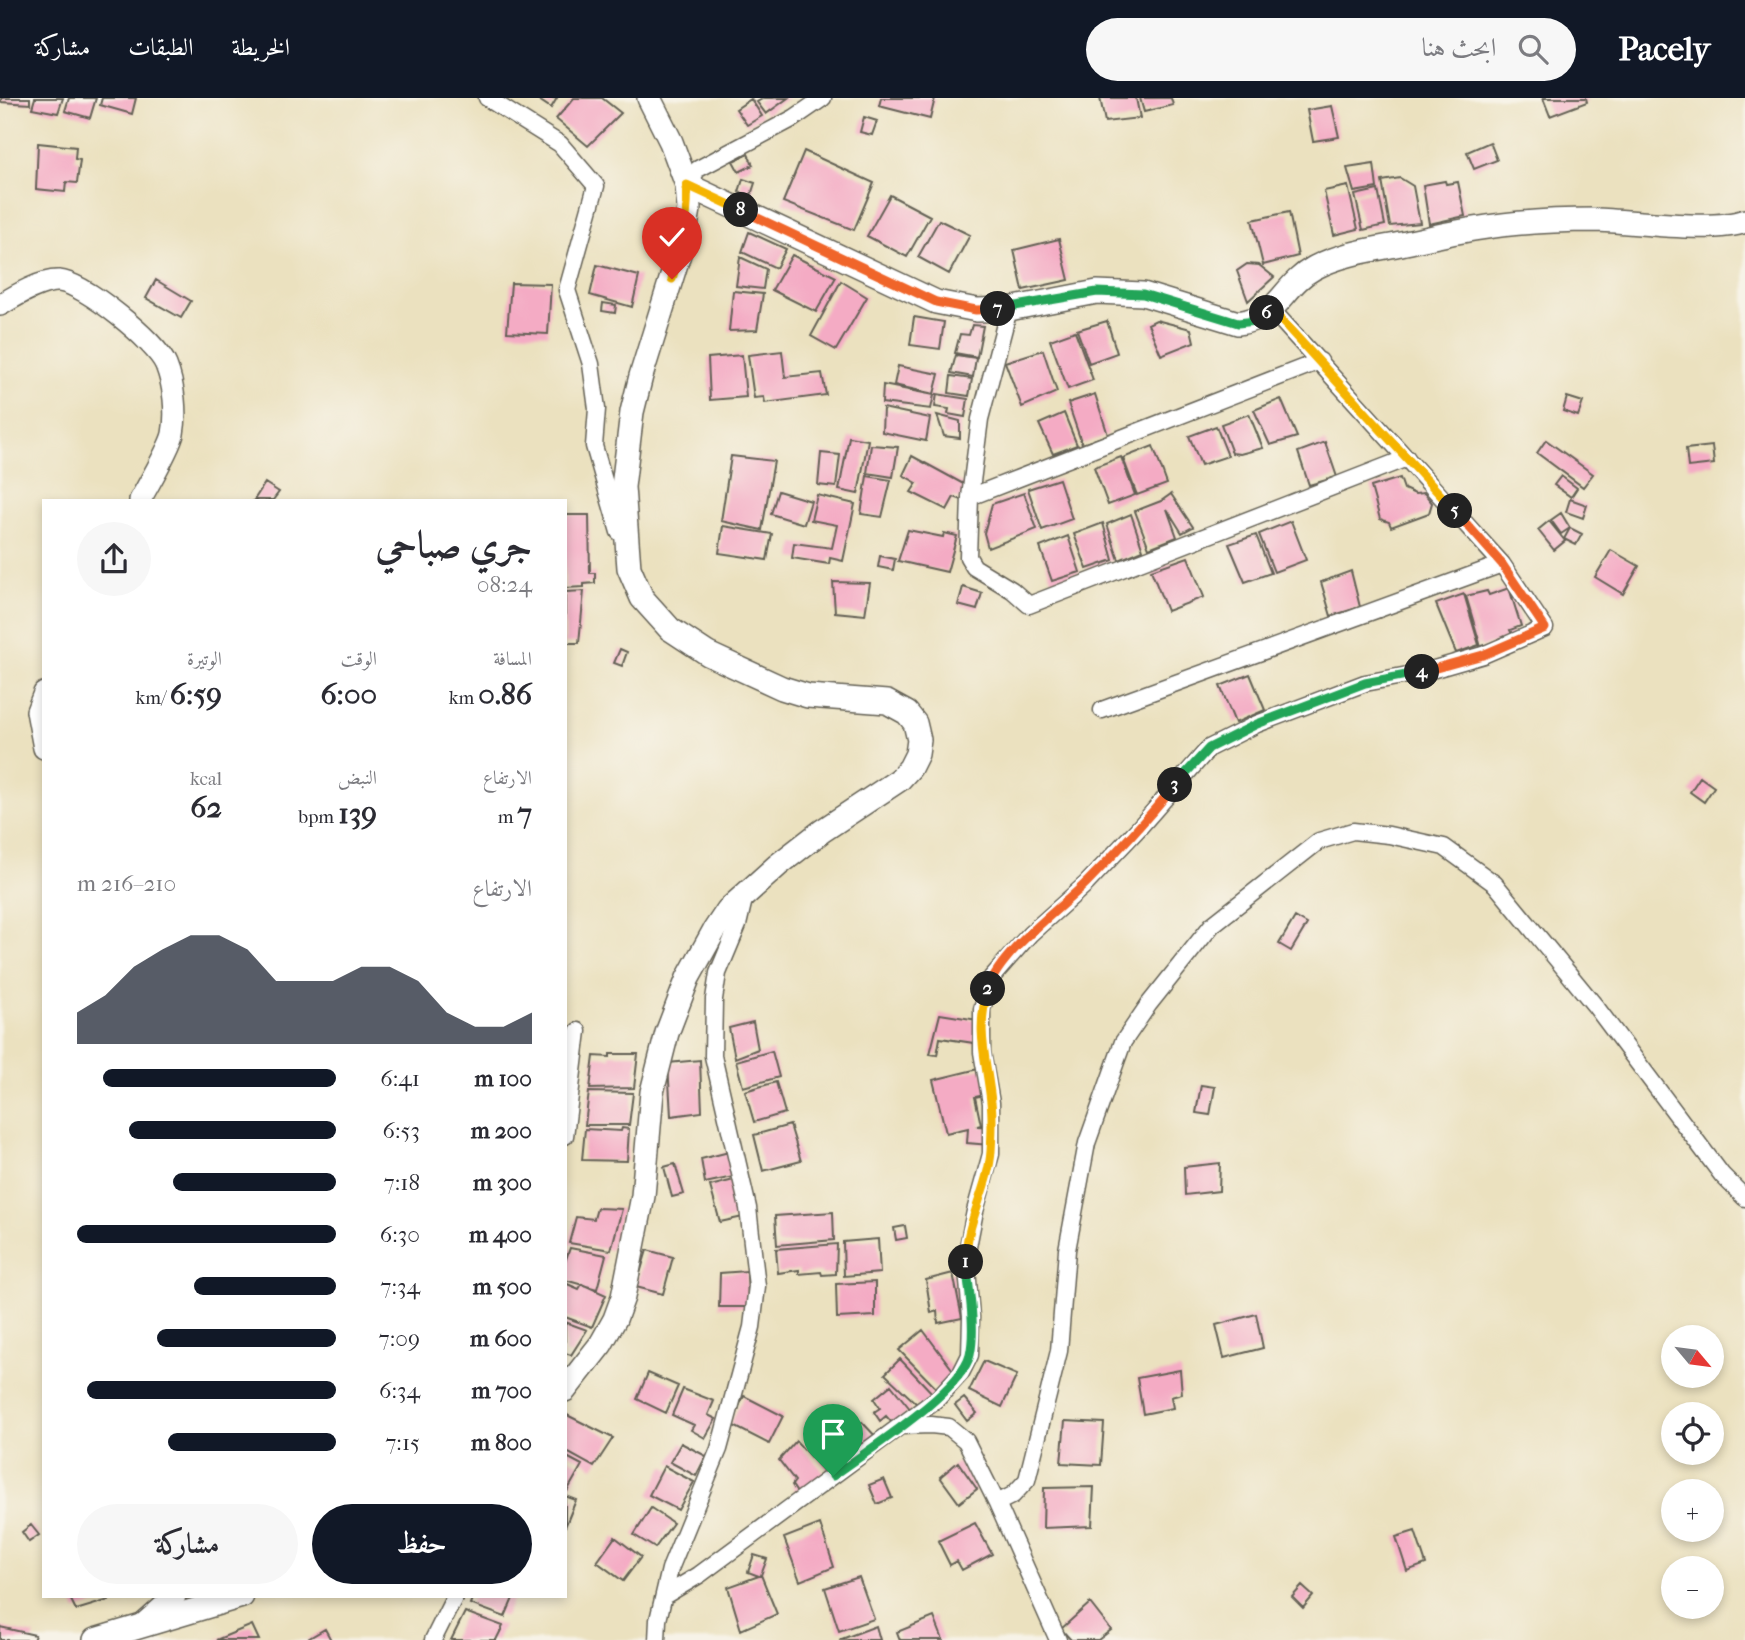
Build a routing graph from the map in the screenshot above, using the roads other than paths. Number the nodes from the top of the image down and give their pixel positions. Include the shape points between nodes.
1 (487, 98) edge
2 (823, 98) edge
3 (647, 100) edge
4 (687, 185) junction
5 (1745, 221) edge
6 (0, 304) edge
7 (1009, 309) junction
8 (1272, 310) junction
9 (1320, 361) junction
10 (1407, 458) junction
11 (970, 497) junction
12 (141, 499) edge
13 (1502, 564) junction
14 (629, 568) junction
15 (42, 698) edge
16 (1102, 710) dead end
17 (42, 737) edge
18 (745, 893) junction
19 (578, 1031) dead end
20 (567, 1120) edge
21 (1745, 1198) edge
22 (567, 1387) edge
23 (900, 1426) junction
24 (997, 1503) junction
25 (664, 1596) junction
26 (173, 1598) edge
27 (235, 1598) edge
28 (455, 1598) edge
29 (139, 1627) junction
30 (95, 1640) edge
31 (433, 1640) edge
32 (657, 1640) edge
33 (1058, 1640) edge

1 - 14 street via 560,144 596,186 567,290 591,365 597,409 594,446
2 - 4 street via 698,169
3 - 4 main road via 671,142
4 - 7 main road via 936,302 976,310
4 - 14 main road via 684,238 632,412 623,487
5 - 8 main road via 1708,226 1550,221 1474,229 1339,257 1312,269
6 - 12 street via 27,289 60,281 93,297 140,331 166,364 174,402 173,435
7 - 8 main road via 1097,292 1143,294 1238,323 1255,321
7 - 11 street via 979,419
8 - 9 street
9 - 10 street
9 - 11 street
10 - 11 street via 1029,605 974,567 968,556
10 - 13 street
13 - 16 street
13 - 23 street via 1545,628 1483,655 1365,683 1257,724 1209,748 1086,884 1030,934 992,977 982,1009 991,1154 966,1257 970,1355 961,1373 938,1398
14 - 18 main road via 642,598 670,629 709,654 808,696 887,702 915,723 917,754 899,780 821,831
15 - 17 street via 37,711
18 - 22 main road via 714,931 688,978 667,1033 652,1091 643,1196 622,1297 601,1344
18 - 25 street via 738,925 718,973 713,1056 748,1208 757,1286 752,1327 719,1449 670,1569
19 - 20 street
21 - 24 street via 1722,1175 1596,1007 1495,884 1444,847 1353,831 1319,841 1212,925 1123,1042 1087,1143 1067,1250 1059,1352 1027,1480
23 - 24 street via 949,1427 966,1441
23 - 25 street
24 - 33 street
25 - 32 street
26 - 29 street
27 - 29 main road
28 - 31 street
29 - 30 main road

